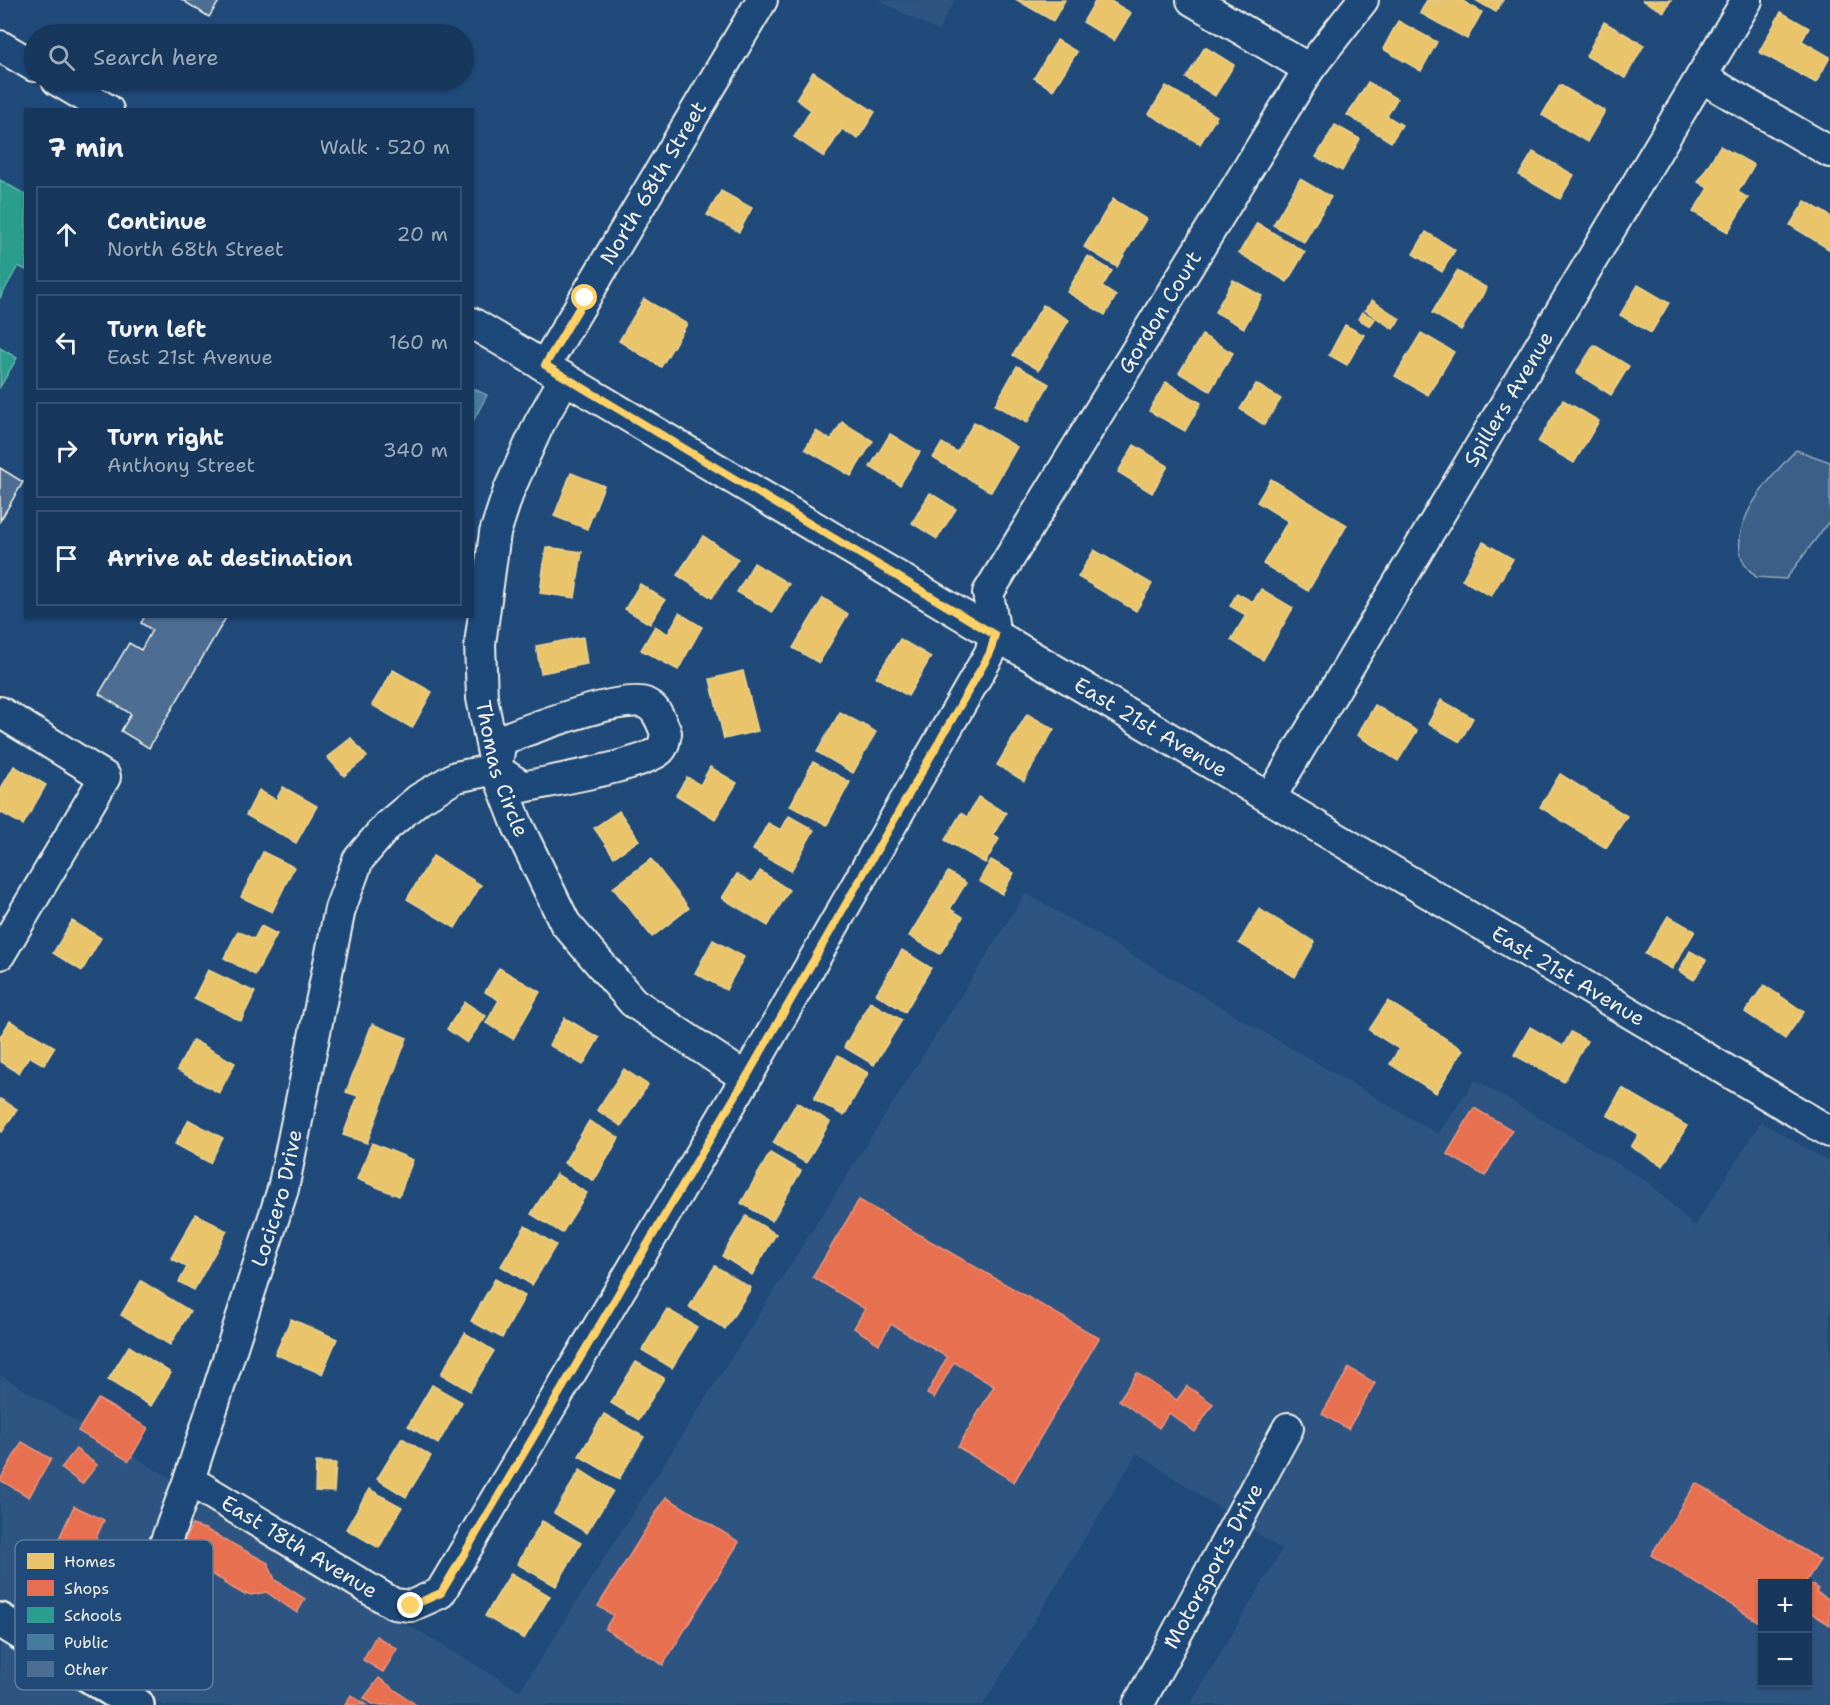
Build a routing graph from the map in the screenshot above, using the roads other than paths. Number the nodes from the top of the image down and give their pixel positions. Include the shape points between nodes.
1 (762, 0) edge
2 (1192, 0) edge
3 (1363, 0) edge
4 (1747, 0) edge
5 (0, 46) edge
6 (24, 60) edge
7 (1309, 69) junction
8 (1701, 77) junction
9 (74, 90) edge
10 (105, 108) edge
11 (1830, 152) edge
12 (474, 324) edge
13 (555, 371) junction
14 (995, 635) junction
15 (0, 712) edge
16 (496, 769) junction
17 (1270, 798) junction
18 (0, 954) edge
19 (746, 1078) junction
20 (1830, 1132) edge
21 (1288, 1428) dead end
22 (189, 1480) junction
23 (171, 1540) edge
24 (0, 1620) edge
25 (15, 1629) edge
26 (1138, 1705) edge

1 - 13 street, North 68th Street
2 - 7 street
3 - 7 street, Gordon Court
4 - 8 street, Spillers Avenue
5 - 6 street
7 - 14 street, Gordon Court via 988,593
8 - 11 street
8 - 17 street, Spillers Avenue
9 - 10 street
12 - 13 street, East 21st Avenue
13 - 14 street, East 21st Avenue
13 - 16 street, Thomas Circle via 539,424 509,490 495,533 480,644 482,698
14 - 17 street, East 21st Avenue
14 - 19 street via 990,653
15 - 18 street via 105,777
16 - 16 street via 523,787 594,772 649,758 661,749 666,733 658,714 643,702 579,713 501,740
16 - 19 street, Thomas Circle via 518,826 565,923 633,1002
16 - 22 street, Locicero Drive via 456,777 419,799 387,826 358,860 340,909 283,1189
17 - 20 street, East 21st Avenue
19 - 22 street, East 18th Avenue via 441,1593 411,1606 394,1604
21 - 26 street, Motorsports Drive
22 - 23 street, Locicero Drive
24 - 25 main road

